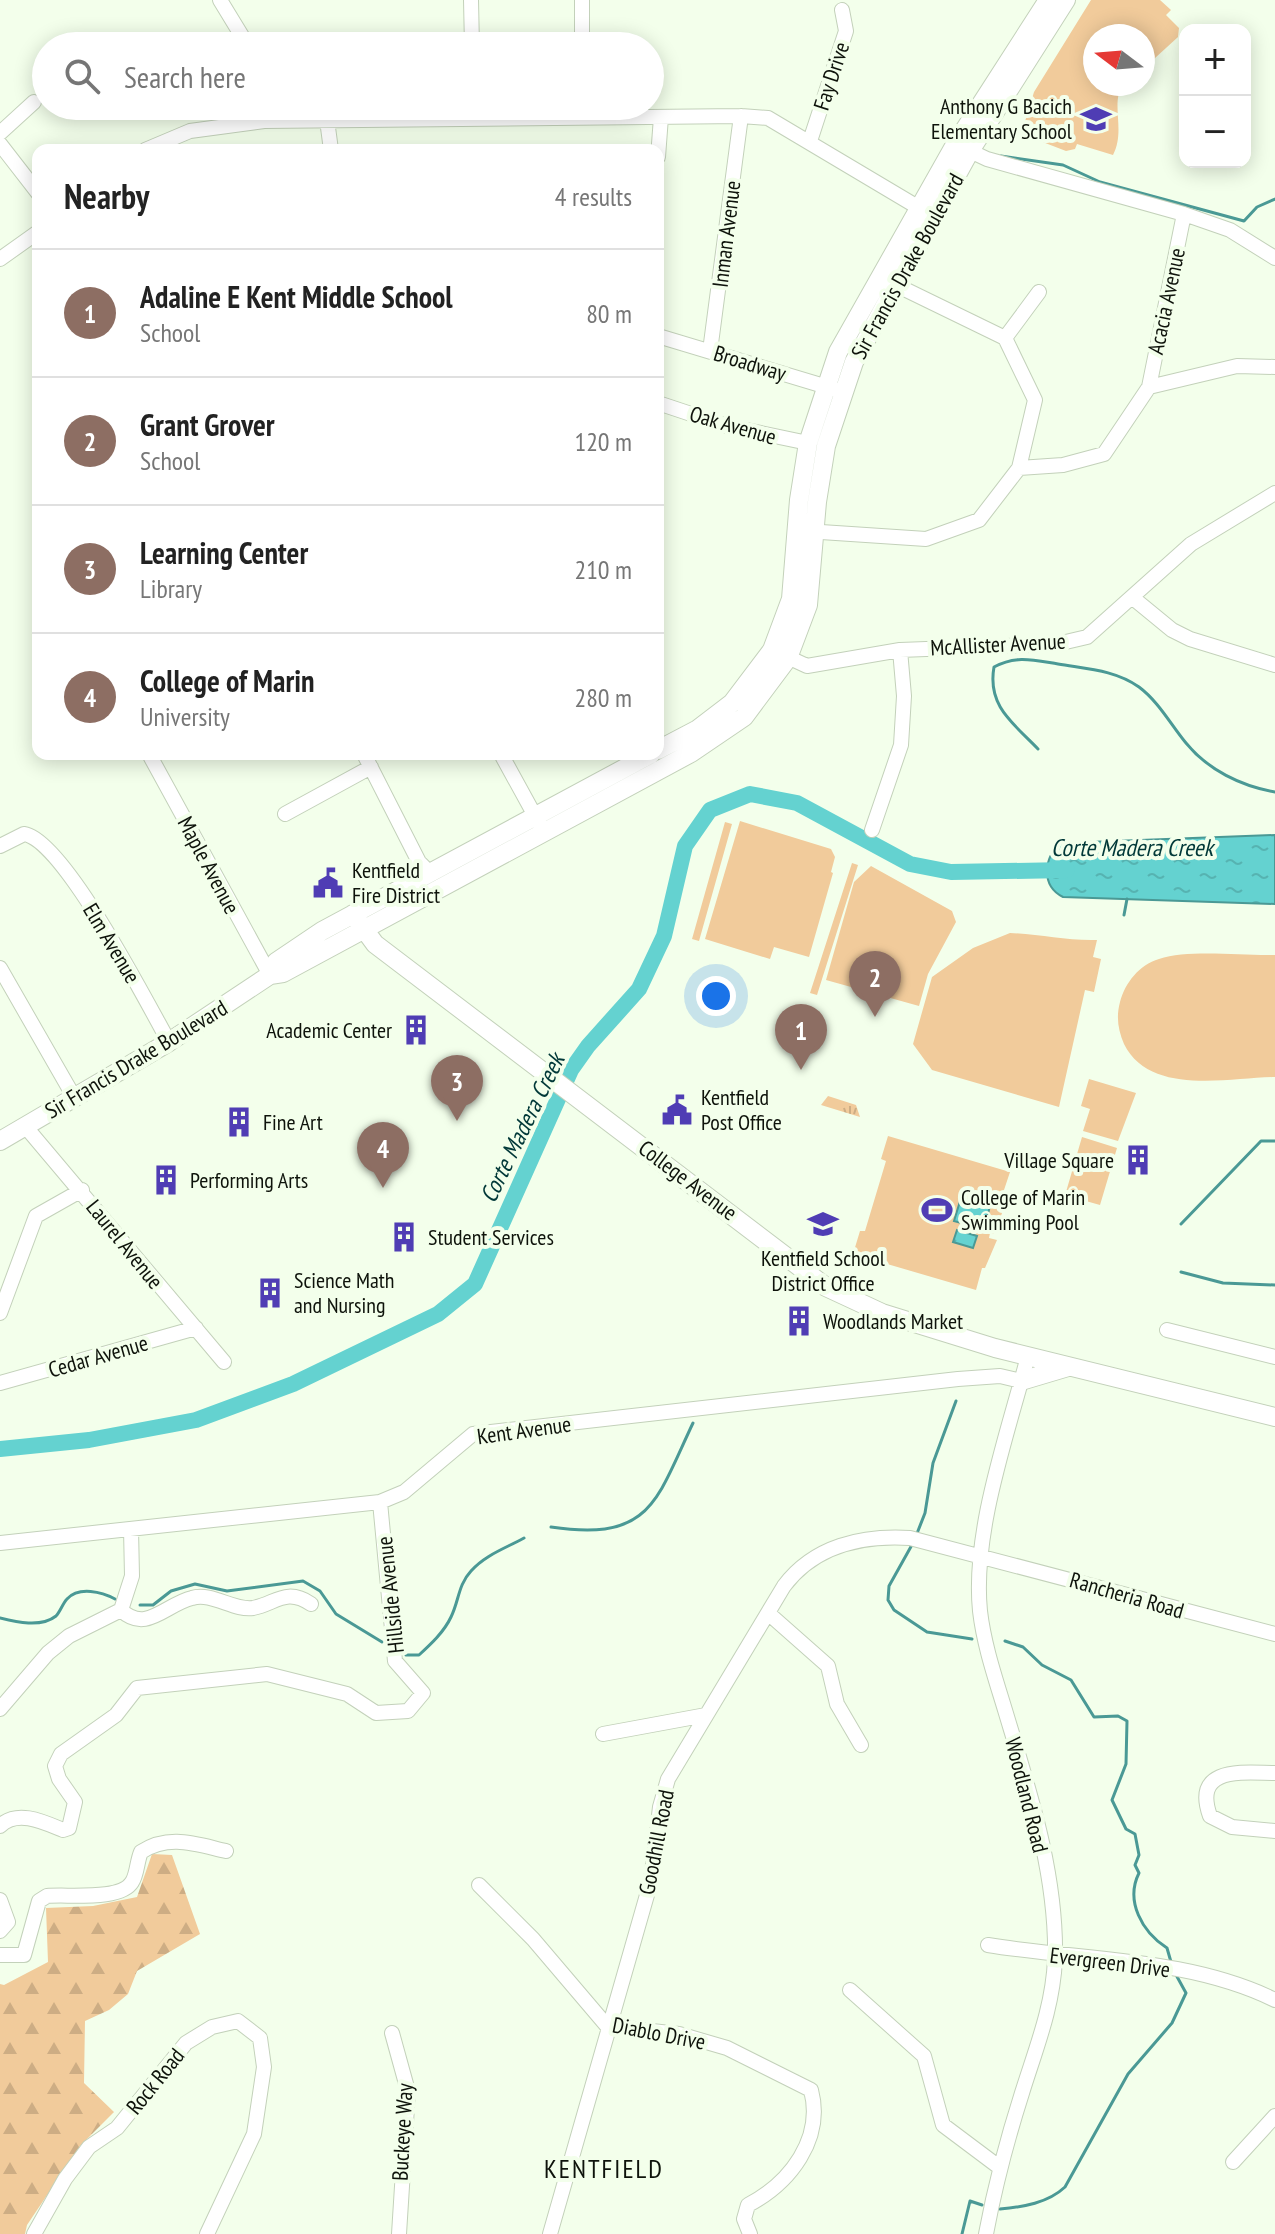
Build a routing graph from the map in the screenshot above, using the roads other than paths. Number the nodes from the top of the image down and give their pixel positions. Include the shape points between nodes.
1 (220, 0) edge
2 (471, 0) edge
3 (582, 0) edge
4 (1048, 0) edge
5 (1066, 0) edge
6 (842, 10) dead end
7 (239, 32) edge
8 (472, 32) edge
9 (582, 32) edge
10 (1016, 47) junction
11 (32, 104) edge
12 (741, 116) junction
13 (664, 117) edge
14 (237, 120) edge
15 (327, 120) edge
16 (661, 120) edge
17 (0, 133) edge
18 (810, 141) junction
19 (0, 144) edge
20 (159, 144) edge
21 (330, 144) edge
22 (659, 144) edge
23 (970, 151) junction
24 (32, 185) edge
25 (926, 211) junction
26 (1184, 214) junction
27 (32, 236) edge
28 (1275, 258) edge
29 (0, 259) edge
30 (894, 284) junction
31 (1039, 292) dead end
32 (664, 338) edge
33 (1005, 338) junction
34 (710, 351) junction
35 (1275, 367) edge
36 (1149, 387) junction
37 (833, 389) junction
38 (664, 405) edge
39 (808, 443) junction
40 (1019, 468) junction
41 (1275, 493) edge
42 (806, 531) junction
43 (1133, 598) junction
44 (900, 650) junction
45 (780, 654) junction
46 (1275, 665) edge
47 (664, 747) edge
48 (664, 756) edge
49 (152, 760) edge
50 (367, 760) edge
51 (504, 760) edge
52 (640, 762) edge
53 (285, 814) dead end
54 (539, 825) junction
55 (872, 830) dead end
56 (0, 846) edge
57 (430, 873) junction
58 (358, 922) junction
59 (0, 968) edge
60 (270, 975) junction
61 (169, 1042) junction
62 (74, 1097) junction
63 (25, 1126) junction
64 (0, 1141) edge
65 (82, 1190) junction
66 (0, 1313) edge
67 (196, 1328) junction
68 (1167, 1330) dead end
69 (1028, 1356) junction
70 (1275, 1357) edge
71 (224, 1362) dead end
72 (1068, 1367) junction
73 (1021, 1381) junction
74 (0, 1383) edge
75 (1275, 1417) edge
76 (380, 1502) junction
77 (131, 1529) junction
78 (0, 1543) edge
79 (980, 1553) junction
80 (311, 1604) dead end
81 (121, 1610) junction
82 (768, 1613) junction
83 (1275, 1634) edge
84 (0, 1709) edge
85 (706, 1715) junction
86 (603, 1734) dead end
87 (861, 1745) dead end
88 (1275, 1773) edge
89 (0, 1826) edge
90 (1275, 1831) edge
91 (226, 1851) dead end
92 (479, 1885) dead end
93 (0, 1900) edge
94 (0, 1931) edge
95 (988, 1945) dead end
96 (0, 1955) edge
97 (1055, 1956) junction
98 (850, 1990) dead end
99 (1275, 2000) edge
100 (607, 2026) junction
101 (392, 2033) dead end
102 (1275, 2116) edge
103 (1233, 2162) dead end
104 (999, 2167) junction
105 (34, 2234) edge
106 (207, 2234) edge
107 (399, 2234) edge
108 (550, 2234) edge
109 (750, 2234) edge
110 (986, 2234) edge

1 - 7 street
2 - 8 street
3 - 9 street
4 - 10 main road, Sir Francis Drake Boulevard
5 - 23 main road, Sir Francis Drake Boulevard
6 - 18 street, Fay Drive via 846,31
10 - 23 main road via 969,138
10 - 25 main road, Sir Francis Drake Boulevard
11 - 17 street
12 - 13 street
12 - 18 street via 768,118
12 - 34 street, Inman Avenue
14 - 20 street
15 - 21 street
16 - 22 street
18 - 25 street
19 - 24 street
23 - 25 main road, Sir Francis Drake Boulevard
23 - 26 street
25 - 30 main road, Sir Francis Drake Boulevard
25 - 37 main road, Sir Francis Drake Boulevard via 853,322
26 - 28 street via 1230,230
26 - 36 street, Acacia Avenue
27 - 29 street
30 - 33 street
30 - 37 main road, Sir Francis Drake Boulevard
31 - 33 street
32 - 34 street, Broadway
33 - 40 street via 1035,400
34 - 37 street, Broadway
35 - 36 street via 1237,366
36 - 40 street via 1104,454 1063,465
37 - 39 main road, Sir Francis Drake Boulevard
37 - 42 main road, Sir Francis Drake Boulevard
38 - 39 street, Oak Avenue via 727,426
39 - 42 main road, Sir Francis Drake Boulevard
40 - 42 street via 979,520 926,539
41 - 43 street, McAllister Avenue via 1191,544
42 - 45 main road, Sir Francis Drake Boulevard via 808,605
43 - 44 street, McAllister Avenue via 1087,637 1057,644
43 - 46 street via 1190,639
44 - 45 street, McAllister Avenue via 814,665
44 - 55 street via 901,745
45 - 47 main road, Sir Francis Drake Boulevard via 732,703
45 - 48 main road, Sir Francis Drake Boulevard via 744,717 707,744
49 - 60 street, Maple Avenue
50 - 53 street
50 - 57 street via 419,862
51 - 54 street
52 - 54 main road, Sir Francis Drake Boulevard
54 - 57 main road, Sir Francis Drake Boulevard
54 - 58 main road, Sir Francis Drake Boulevard
56 - 61 street, Elm Avenue via 24,834 41,839 93,909
57 - 58 main road, Sir Francis Drake Boulevard
58 - 60 main road, Sir Francis Drake Boulevard via 283,973
58 - 69 main road, College Avenue via 375,944 826,1287 882,1313
59 - 62 street
60 - 61 main road, Sir Francis Drake Boulevard
61 - 62 main road, Sir Francis Drake Boulevard
62 - 63 main road, Sir Francis Drake Boulevard
63 - 64 main road, Sir Francis Drake Boulevard
63 - 65 street, Laurel Avenue
65 - 66 street via 36,1216
65 - 67 street, Laurel Avenue
67 - 71 street, Laurel Avenue
67 - 74 street, Cedar Avenue
68 - 70 street
69 - 72 main road, College Avenue
69 - 73 street, Woodland Road
72 - 73 main road
72 - 75 main road, College Avenue
73 - 76 street, Kent Avenue via 1000,1376 958,1379 473,1434 404,1492
73 - 79 street, Woodland Road
76 - 77 street, Kent Avenue
76 - 89 street, Hillside Avenue via 395,1661 423,1693 408,1711 376,1713 347,1694 267,1674 137,1688 116,1715 61,1754 55,1766 75,1802 69,1828 25,1818
77 - 78 street, Kent Avenue
77 - 81 street via 132,1576
79 - 82 street, Goodhill Road via 916,1538 877,1537 825,1552 793,1575
79 - 83 street, Rancheria Road
79 - 97 street, Woodland Road via 984,1634 1036,1818 1050,1889
80 - 81 street via 279,1596 252,1608 194,1597 150,1619 131,1620
81 - 84 street via 48,1653
82 - 85 street, Goodhill Road
82 - 87 street via 828,1666 837,1704
85 - 86 street
85 - 100 street, Goodhill Road via 668,1779 651,1881
88 - 90 street via 1224,1773 1213,1783 1207,1802 1210,1816 1222,1824
91 - 96 street via 173,1840 155,1843 141,1852 133,1881 124,1890 39,1901 24,1955
92 - 100 street, Diablo Drive
93 - 94 street via 8,1922
95 - 97 street, Evergreen Drive
97 - 99 street, Evergreen Drive via 1173,1968 1232,1982
97 - 104 street, Woodland Road via 1043,2034
98 - 104 street via 924,2056 943,2125
100 - 108 street, Goodhill Road
100 - 109 street, Diablo Drive via 679,2034 727,2048 811,2090 815,2126 801,2158 770,2194 748,2205 744,2219
101 - 107 street, Buckeye Way via 408,2091
102 - 103 street
104 - 110 street, Woodland Road
105 - 106 street, Rock Road via 89,2147 117,2128 186,2043 212,2027 238,2021 260,2038 264,2067 254,2134

